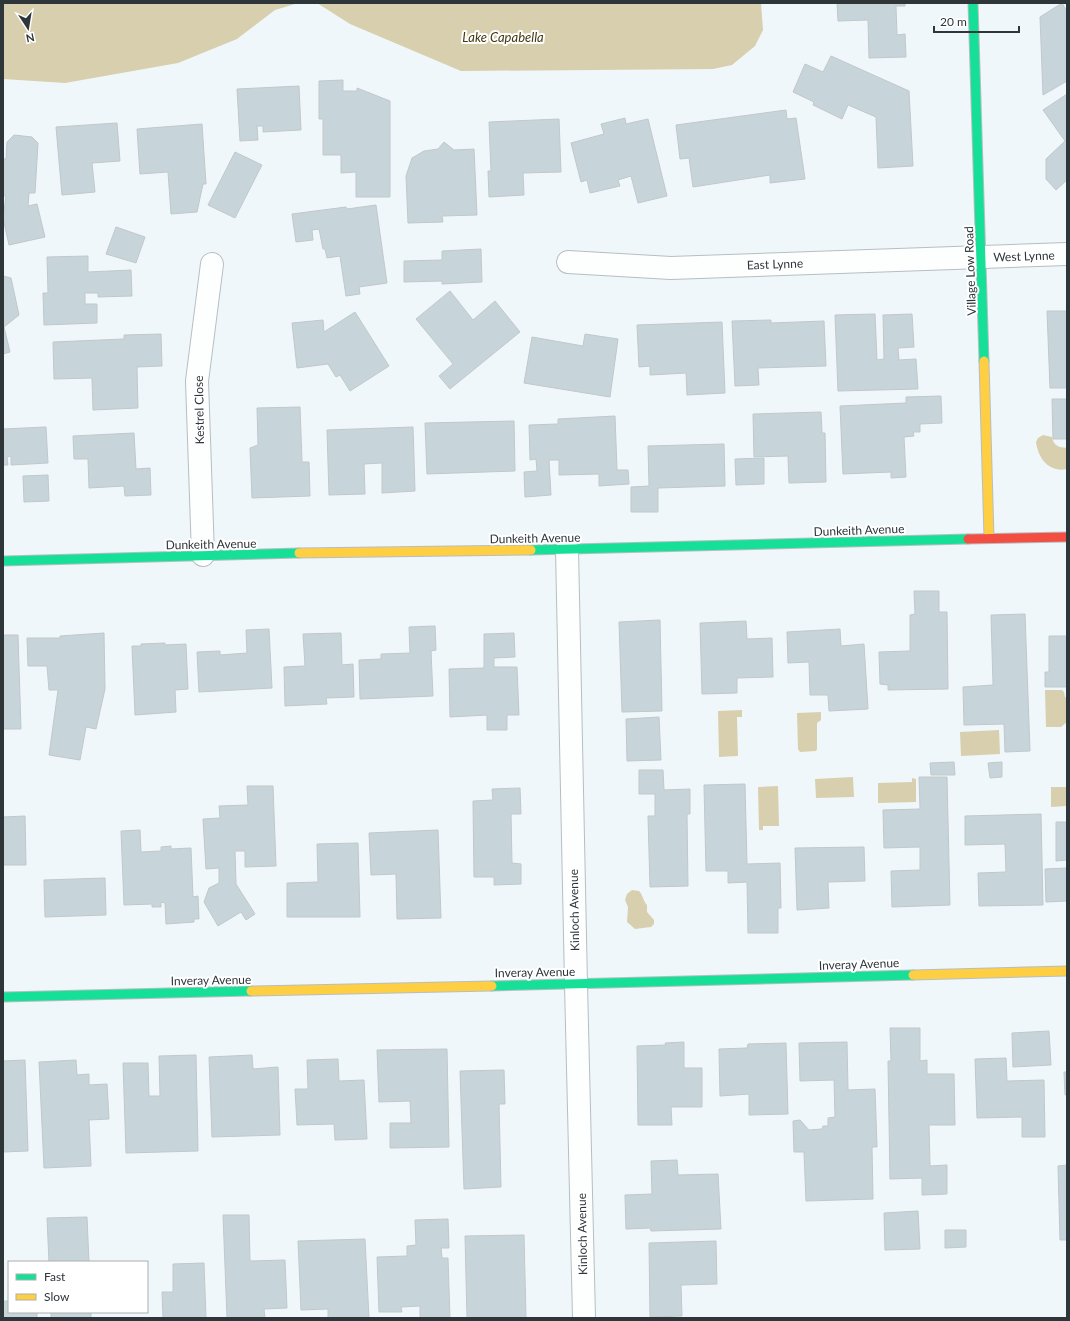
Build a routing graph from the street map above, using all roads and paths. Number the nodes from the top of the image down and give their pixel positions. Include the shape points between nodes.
1 (973, 3) edge
2 (1067, 254) edge
3 (981, 257) junction
4 (568, 262) dead end
5 (212, 264) dead end
6 (1067, 537) edge
7 (989, 538) junction
8 (567, 549) junction
9 (203, 555) junction
10 (3, 561) edge
11 (1067, 971) edge
12 (576, 984) junction
13 (3, 997) edge
14 (584, 1318) edge

1 - 3 street, Village Low Road
2 - 3 street, West Lynne
3 - 4 street, East Lynne via 671,268
3 - 7 street, Village Low Road
5 - 9 street, Kestrel Close via 197,381
6 - 7 street, Dunkeith Avenue
7 - 8 street, Dunkeith Avenue
8 - 9 street, Dunkeith Avenue
8 - 12 street, Kinloch Avenue
9 - 10 street, Dunkeith Avenue
11 - 12 street, Inveray Avenue
12 - 13 street, Inveray Avenue
12 - 14 street, Kinloch Avenue

